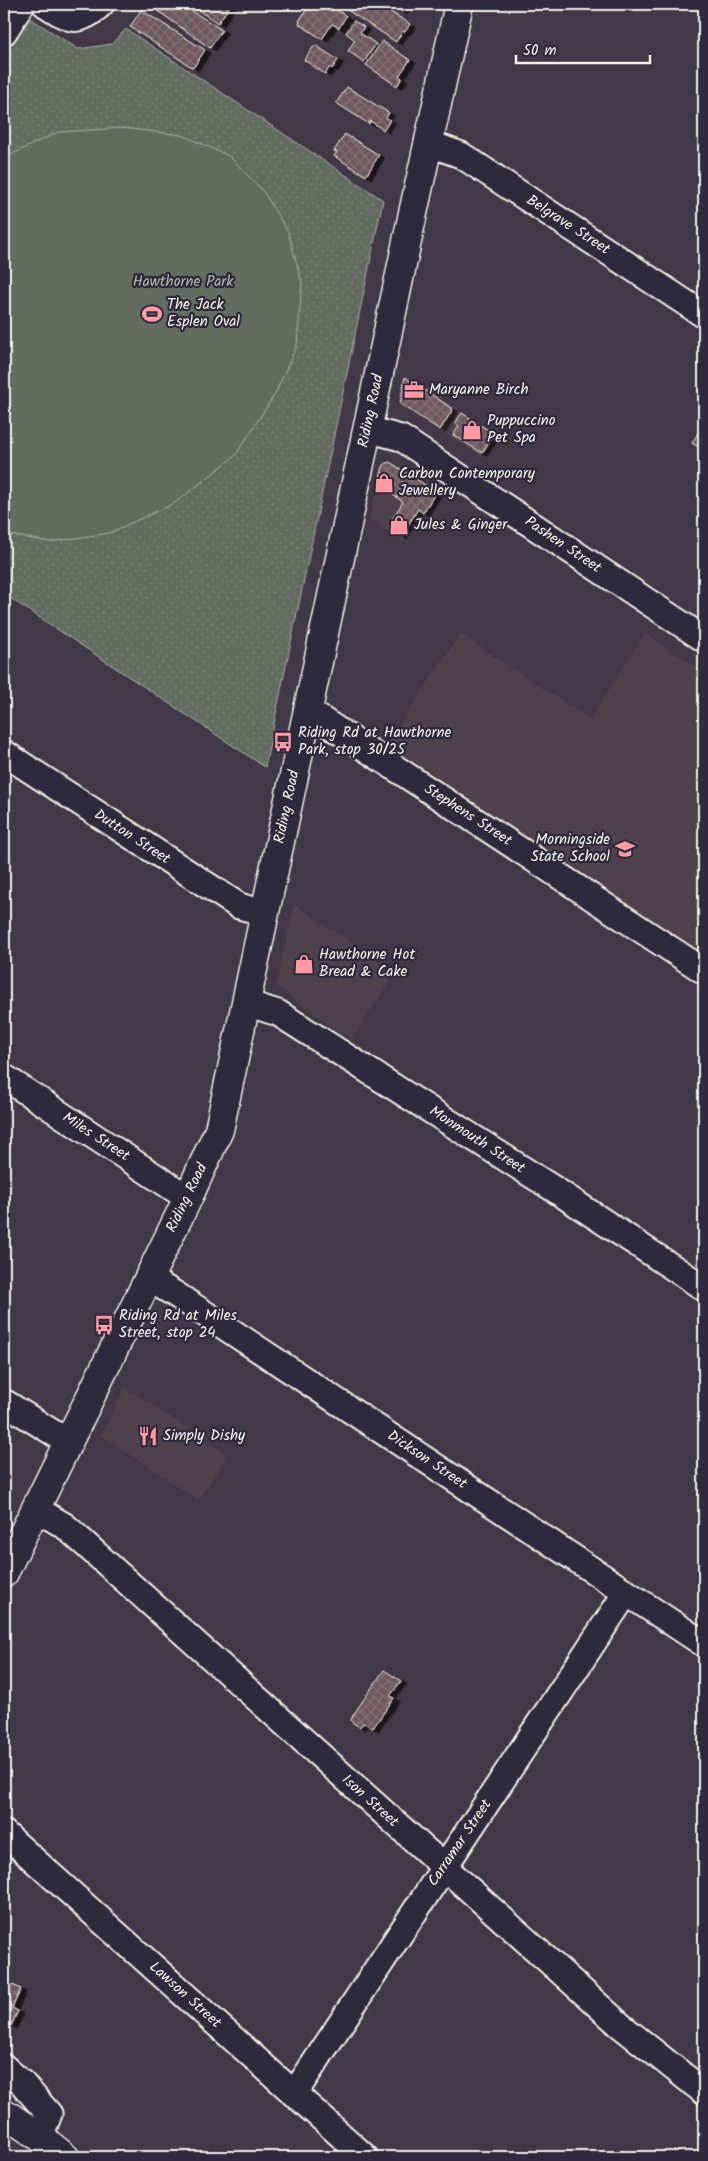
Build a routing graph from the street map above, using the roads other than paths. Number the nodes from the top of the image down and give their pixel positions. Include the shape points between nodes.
1 (22, 4) edge
2 (45, 4) edge
3 (459, 4) edge
4 (92, 11) edge
5 (4, 32) edge
6 (428, 143) junction
7 (704, 315) edge
8 (368, 429) junction
9 (704, 639) edge
10 (308, 710) junction
11 (4, 753) edge
12 (264, 913) junction
13 (704, 971) edge
14 (246, 1003) junction
15 (4, 1077) edge
16 (188, 1198) junction
17 (148, 1278) junction
18 (704, 1288) edge
19 (4, 1402) edge
20 (68, 1442) junction
21 (36, 1509) junction
22 (4, 1573) edge
23 (626, 1593) junction
24 (704, 1644) edge
25 (4, 1833) edge
26 (444, 1868) junction
27 (4, 2067) edge
28 (704, 2092) edge
29 (294, 2094) junction
30 (4, 2113) edge
31 (40, 2137) junction
32 (65, 2157) edge
33 (365, 2157) edge

1 - 5 street
2 - 4 street via 65,18
3 - 6 main road, Riding Road
6 - 7 street, Belgrave Street via 461,154
6 - 8 main road, Riding Road
8 - 9 street, Pashen Street via 401,438
8 - 10 main road, Riding Road
10 - 12 main road, Riding Road
10 - 13 street, Stephens Street
11 - 12 street, Dutton Street via 239,906
12 - 14 main road, Riding Road
14 - 16 main road, Riding Road via 219,1130
14 - 18 street, Monmouth Street via 278,1013
15 - 16 street, Miles Street
16 - 17 main road, Riding Road
17 - 20 main road, Riding Road
17 - 23 street, Dickson Street
19 - 20 street
20 - 21 main road, Riding Road
21 - 22 main road, Riding Road
21 - 26 street, Ison Street via 65,1526
23 - 24 street, Dickson Street
23 - 26 street, Carramar Street
25 - 29 street, Lawson Street
26 - 28 street, Ison Street via 620,2025
26 - 29 street, Carramar Street
27 - 31 street via 49,2114
29 - 33 street, Lawson Street
30 - 31 main road
31 - 32 main road

